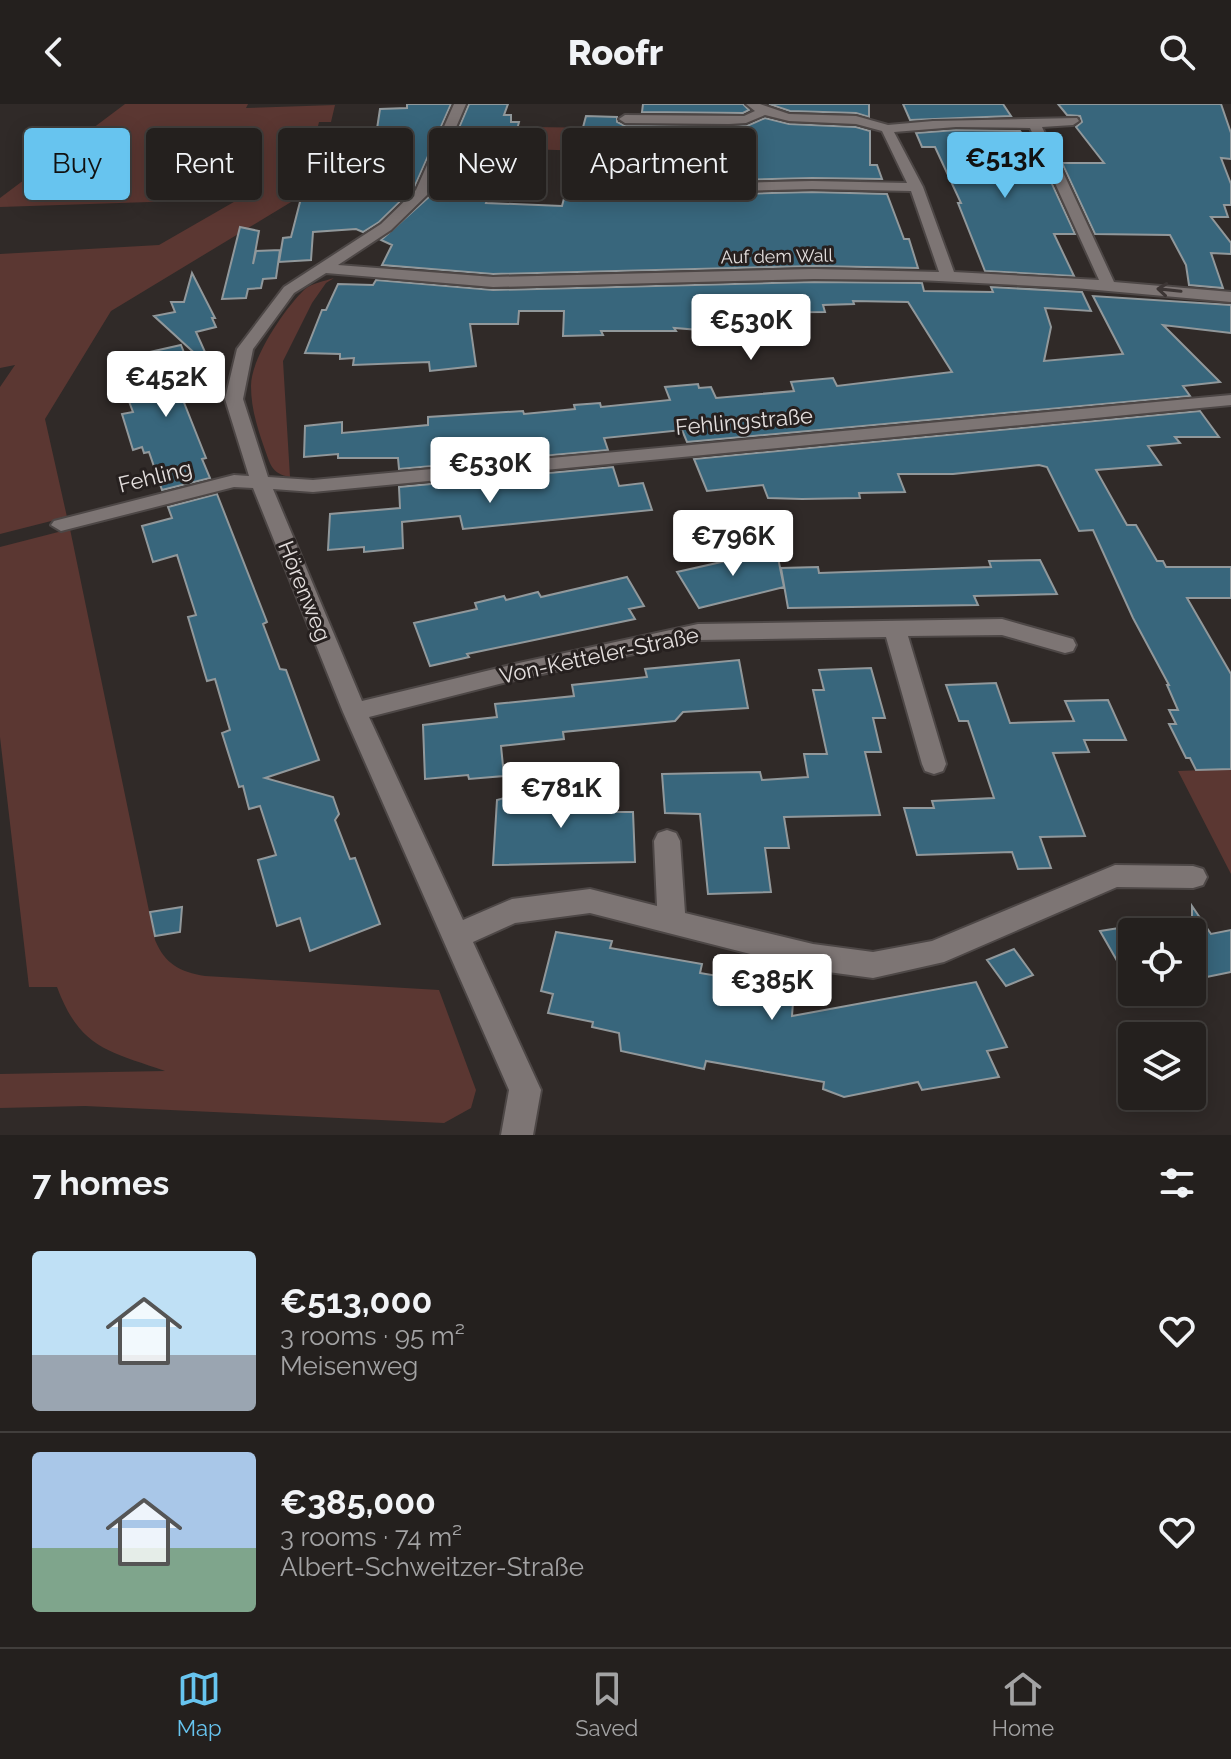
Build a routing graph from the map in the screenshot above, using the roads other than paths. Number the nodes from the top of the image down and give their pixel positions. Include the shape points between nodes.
1 (460, 104) edge
2 (627, 104) edge
3 (757, 108) edge
4 (625, 119) junction
5 (1073, 121) dead end
6 (1035, 126) junction
7 (624, 128) edge
8 (887, 129) junction
9 (756, 187) edge
10 (916, 187) junction
11 (324, 268) junction
12 (948, 275) junction
13 (1108, 284) junction
14 (1231, 297) edge
15 (1231, 400) edge
16 (261, 483) junction
17 (61, 525) dead end
18 (895, 629) junction
19 (1065, 645) dead end
20 (355, 712) junction
21 (934, 764) dead end
22 (667, 841) dead end
23 (1193, 877) dead end
24 (672, 921) junction
25 (457, 936) junction
26 (517, 1135) edge

1 - 11 street, Hörenweg via 422,192 386,227
2 - 4 street
3 - 4 street via 746,119
3 - 8 street
4 - 7 street
5 - 6 street
6 - 8 street via 914,124
6 - 13 street
8 - 10 street
9 - 10 street
10 - 12 street
11 - 12 street, Auf dem Wall via 494,282
11 - 16 street, Hörenweg via 289,290 245,349 234,399
12 - 13 street, Auf dem Wall
14 -> 13 street, Auf dem Wall
15 - 16 street, Fehlingstraße via 313,486
16 - 17 street, Fehling via 234,481
16 - 20 street, Hörenweg
18 - 19 street, Von-Ketteler-Straße via 1002,627
18 - 20 street, Von-Ketteler-Straße via 698,632
18 - 21 street
20 - 25 street, Hörenweg
22 - 24 street
23 - 24 street via 1115,876 934,953 873,965 813,957
24 - 25 street via 590,901 512,911
25 - 26 street, Hörenweg via 525,1090

